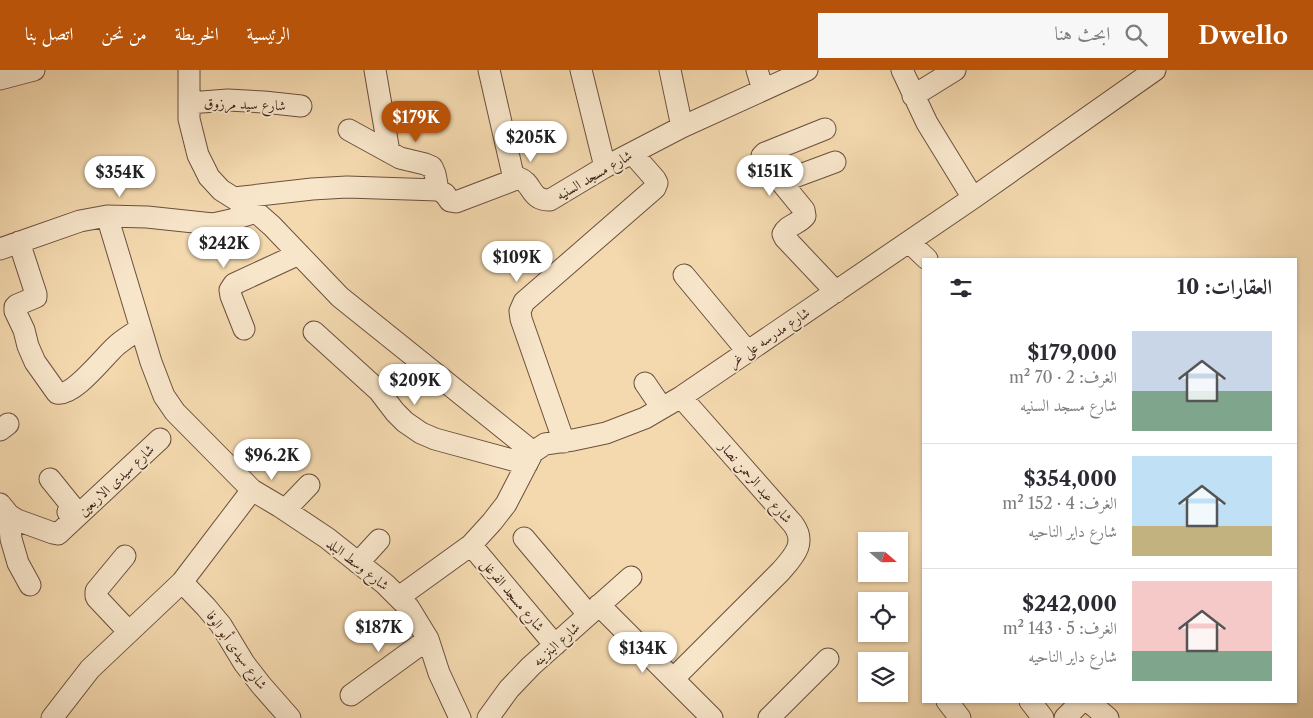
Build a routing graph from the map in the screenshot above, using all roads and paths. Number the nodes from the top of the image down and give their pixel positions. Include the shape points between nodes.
1 (34, 70) edge
2 (189, 70) edge
3 (375, 70) edge
4 (489, 70) edge
5 (581, 70) edge
6 (670, 70) edge
7 (807, 70) edge
8 (902, 70) edge
9 (955, 70) edge
10 (1155, 70) edge
11 (0, 79) edge
12 (760, 80) edge
13 (913, 96) junction
14 (189, 103) junction
15 (302, 106) dead end
16 (682, 128) junction
17 (825, 129) dead end
18 (349, 130) dead end
19 (389, 152) junction
20 (632, 153) junction
21 (835, 162) dead end
22 (605, 167) junction
23 (514, 180) junction
24 (781, 182) junction
25 (438, 190) junction
26 (234, 198) junction
27 (973, 198) junction
28 (256, 212) junction
29 (107, 216) junction
30 (909, 242) junction
31 (10, 246) edge
32 (299, 254) junction
33 (926, 258) edge
34 (684, 275) dead end
35 (836, 292) junction
36 (140, 329) junction
37 (244, 329) dead end
38 (314, 332) dead end
39 (748, 352) junction
40 (645, 383) dead end
41 (681, 397) junction
42 (662, 408) junction
43 (160, 439) dead end
44 (564, 442) junction
45 (530, 458) junction
46 (50, 479) dead end
47 (309, 485) dead end
48 (252, 490) junction
49 (4, 509) edge
50 (285, 510) junction
51 (73, 520) junction
52 (524, 538) dead end
53 (379, 540) dead end
54 (471, 545) junction
55 (124, 556) dead end
56 (358, 563) junction
57 (631, 577) dead end
58 (182, 582) junction
59 (30, 585) dead end
60 (399, 597) junction
61 (594, 609) junction
62 (129, 632) junction
63 (428, 639) junction
64 (555, 645) junction
65 (828, 659) dead end
66 (673, 679) junction
67 (351, 696) dead end
68 (949, 703) edge
69 (1032, 703) edge
70 (1080, 703) edge
71 (1090, 703) edge
72 (52, 718) edge
73 (290, 718) edge
74 (460, 718) edge
75 (488, 718) edge
76 (712, 718) edge
77 (769, 718) edge
78 (960, 718) edge
79 (1043, 718) edge
80 (1065, 718) edge
81 (1108, 718) edge

1 - 11 street
2 - 14 street
3 - 19 street
4 - 23 street
5 - 22 street
6 - 16 street
7 - 12 street, شارع مسجد السنيه
8 - 13 street
9 - 13 street
10 - 27 street, شارع مدرسه على غر
12 - 16 street, شارع مسجد السنيه
13 - 27 street
14 - 15 street, شارع سيد مرزوق via 228,100
14 - 26 street via 189,119 198,155 209,177
16 - 20 street, شارع مسجد السنيه
17 - 24 street via 762,156
18 - 19 street
19 - 25 street via 432,167
20 - 22 street, شارع مسجد السنيه
20 - 44 street via 655,179 655,188 524,302 520,311
21 - 24 street
22 - 23 street, شارع مسجد السنيه via 550,200 542,201 524,180
23 - 25 street via 456,202
24 - 35 street via 804,210 805,216 782,234
25 - 26 street via 347,187
26 - 28 street
27 - 30 street, شارع مدرسه على غر
28 - 29 street via 213,224
28 - 32 street
29 - 31 street via 80,221
29 - 36 street, شارع وسط البلد
30 - 33 street
30 - 35 street, شارع مدرسه على غر
31 - 36 street via 36,294 36,297 17,305 15,310 35,362 57,393 64,393 78,384 116,346
32 - 37 street via 234,284 231,296
32 - 45 street via 340,297
34 - 39 street
35 - 39 street, شارع مدرسه على غر
36 - 48 street, شارع وسط البلد via 164,396 175,412
38 - 45 street via 379,391 395,412 421,433 434,439
39 - 41 street, شارع مدرسه على غر
40 - 42 street
41 - 42 street, شارع مدرسه على غر
41 - 66 street, شارع عبد الرحمن نصار via 794,524 800,541 796,552 780,571
42 - 44 street, شارع مدرسه على غر via 606,433
43 - 51 street, شارع سيدى الاربعين
44 - 45 street, شارع مدرسه على غر via 545,444
45 - 54 street via 506,504
46 - 51 street, شارع سيدى الاربعين via 71,505 68,512
47 - 50 street
48 - 50 street, شارع وسط البلد
48 - 58 street
49 - 51 street, شارع سيدى الاربعين via 18,520 58,534
49 - 59 street, شارع سيدى الاربعين via 18,563
50 - 56 street, شارع وسط البلد
52 - 61 street
53 - 56 street
54 - 60 street
54 - 64 street, شارع مسجد الفرغل
55 - 62 street via 96,594
56 - 60 street, شارع وسط البلد
57 - 61 street, شارع البنزينه
58 - 62 street
58 - 73 street, شارع سيدى أبو الوفا via 221,625 244,663
60 - 63 street, شارع وسط البلد
61 - 64 street, شارع البنزينه
61 - 66 street
62 - 72 street via 90,669
63 - 67 street
63 - 74 street, شارع وسط البلد via 439,673
64 - 75 street, شارع البنزينه via 531,666
65 - 77 street
66 - 76 street
68 - 78 street
69 - 79 street
70 - 80 street
71 - 81 street

